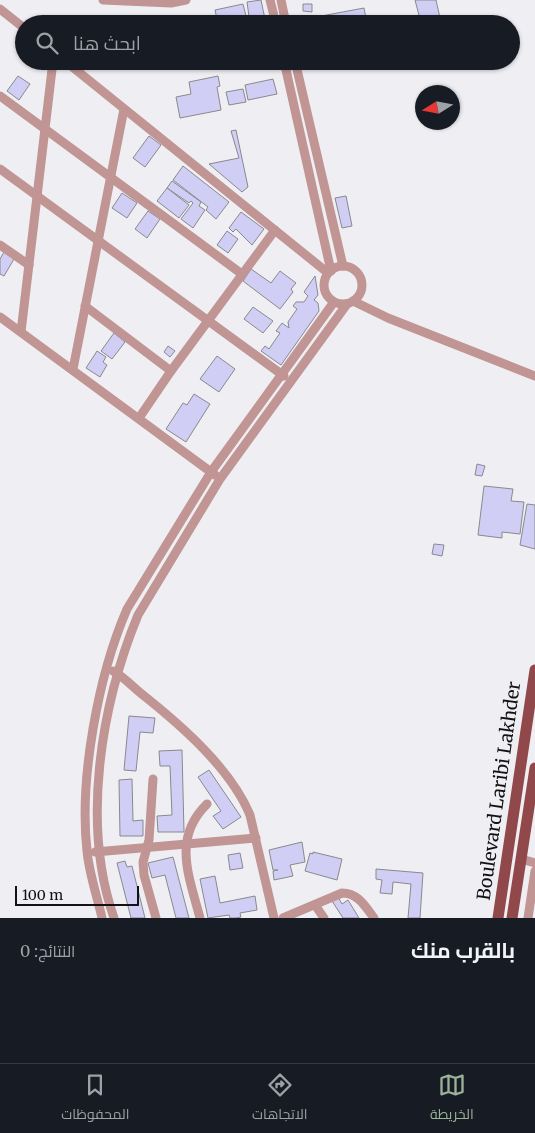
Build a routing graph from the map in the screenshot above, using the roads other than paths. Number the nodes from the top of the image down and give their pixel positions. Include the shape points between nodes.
1 (104, 0) edge
2 (186, 0) edge
3 (270, 0) edge
4 (281, 0) edge
5 (135, 1) edge
6 (0, 9) edge
7 (274, 15) edge
8 (284, 15) edge
9 (15, 21) edge
10 (52, 70) edge
11 (76, 70) edge
12 (286, 70) edge
13 (297, 70) edge
14 (0, 96) edge
15 (124, 108) junction
16 (45, 129) junction
17 (0, 169) edge
18 (111, 176) junction
19 (37, 196) junction
20 (275, 230) junction
21 (98, 241) junction
22 (0, 245) edge
23 (29, 265) junction
24 (343, 266) junction
25 (330, 272) junction
26 (242, 274) junction
27 (334, 302) junction
28 (350, 302) junction
29 (85, 306) junction
30 (0, 317) edge
31 (207, 322) junction
32 (21, 332) junction
33 (73, 369) junction
34 (171, 371) junction
35 (280, 374) junction
36 (535, 376) edge
37 (290, 381) junction
38 (140, 418) junction
39 (211, 472) junction
40 (220, 479) junction
41 (107, 668) junction
42 (535, 670) edge
43 (117, 674) junction
44 (535, 768) edge
45 (153, 780) dead end
46 (532, 802) edge
47 (207, 804) dead end
48 (256, 838) junction
49 (187, 844) junction
50 (146, 849) junction
51 (100, 851) junction
52 (87, 853) junction
53 (521, 859) junction
54 (535, 863) edge
55 (535, 871) edge
56 (315, 905) junction
57 (102, 918) edge
58 (114, 918) edge
59 (156, 918) edge
60 (200, 918) edge
61 (274, 918) edge
62 (283, 918) edge
63 (324, 918) edge
64 (374, 918) edge
65 (498, 918) edge
66 (512, 918) edge
67 (528, 918) edge

1 - 5 street
2 - 5 street via 171,3
3 - 7 street
4 - 8 street
6 - 9 street
10 - 16 street
11 - 15 street
12 - 25 street
13 - 24 street
14 - 16 street
15 - 18 street
15 - 20 street
16 - 18 street
16 - 19 street
17 - 19 street
18 - 21 street
18 - 26 street
19 - 21 street
19 - 23 street
20 - 25 street
20 - 26 street
21 - 29 street
21 - 31 street
22 - 23 street
23 - 32 street
24 - 25 street
24 - 28 street via 353,269 362,282 360,293
25 - 27 street via 325,289
26 - 31 street
27 - 28 street
27 - 35 street
28 - 36 street
28 - 37 street
29 - 33 street
29 - 34 street
30 - 32 street
31 - 34 street
31 - 35 street
32 - 33 street
33 - 38 street
34 - 38 street
35 - 37 street
35 - 39 street
37 - 40 street
38 - 39 street
39 - 40 street
39 - 41 street via 127,609
40 - 43 street via 138,615
41 - 43 street
41 - 52 street via 90,750 84,799
42 - 65 main road, Boulevard Laribi Lakhder
43 - 48 street via 176,720 233,784 250,815
43 - 51 street via 100,763 97,800
44 - 46 main road, Boulevard Laribi Lakhder
45 - 50 street
46 - 53 main road, Boulevard Laribi Lakhder
47 - 49 street via 192,822
48 - 49 street
48 - 61 street
49 - 50 street
49 - 60 street via 185,855
50 - 51 street
50 - 59 street via 144,875
51 - 52 street
51 - 58 street
52 - 57 street
53 - 54 street
53 - 66 main road, Boulevard Laribi Lakhder
55 - 67 street
56 - 62 street
56 - 63 street
56 - 64 street via 350,893

